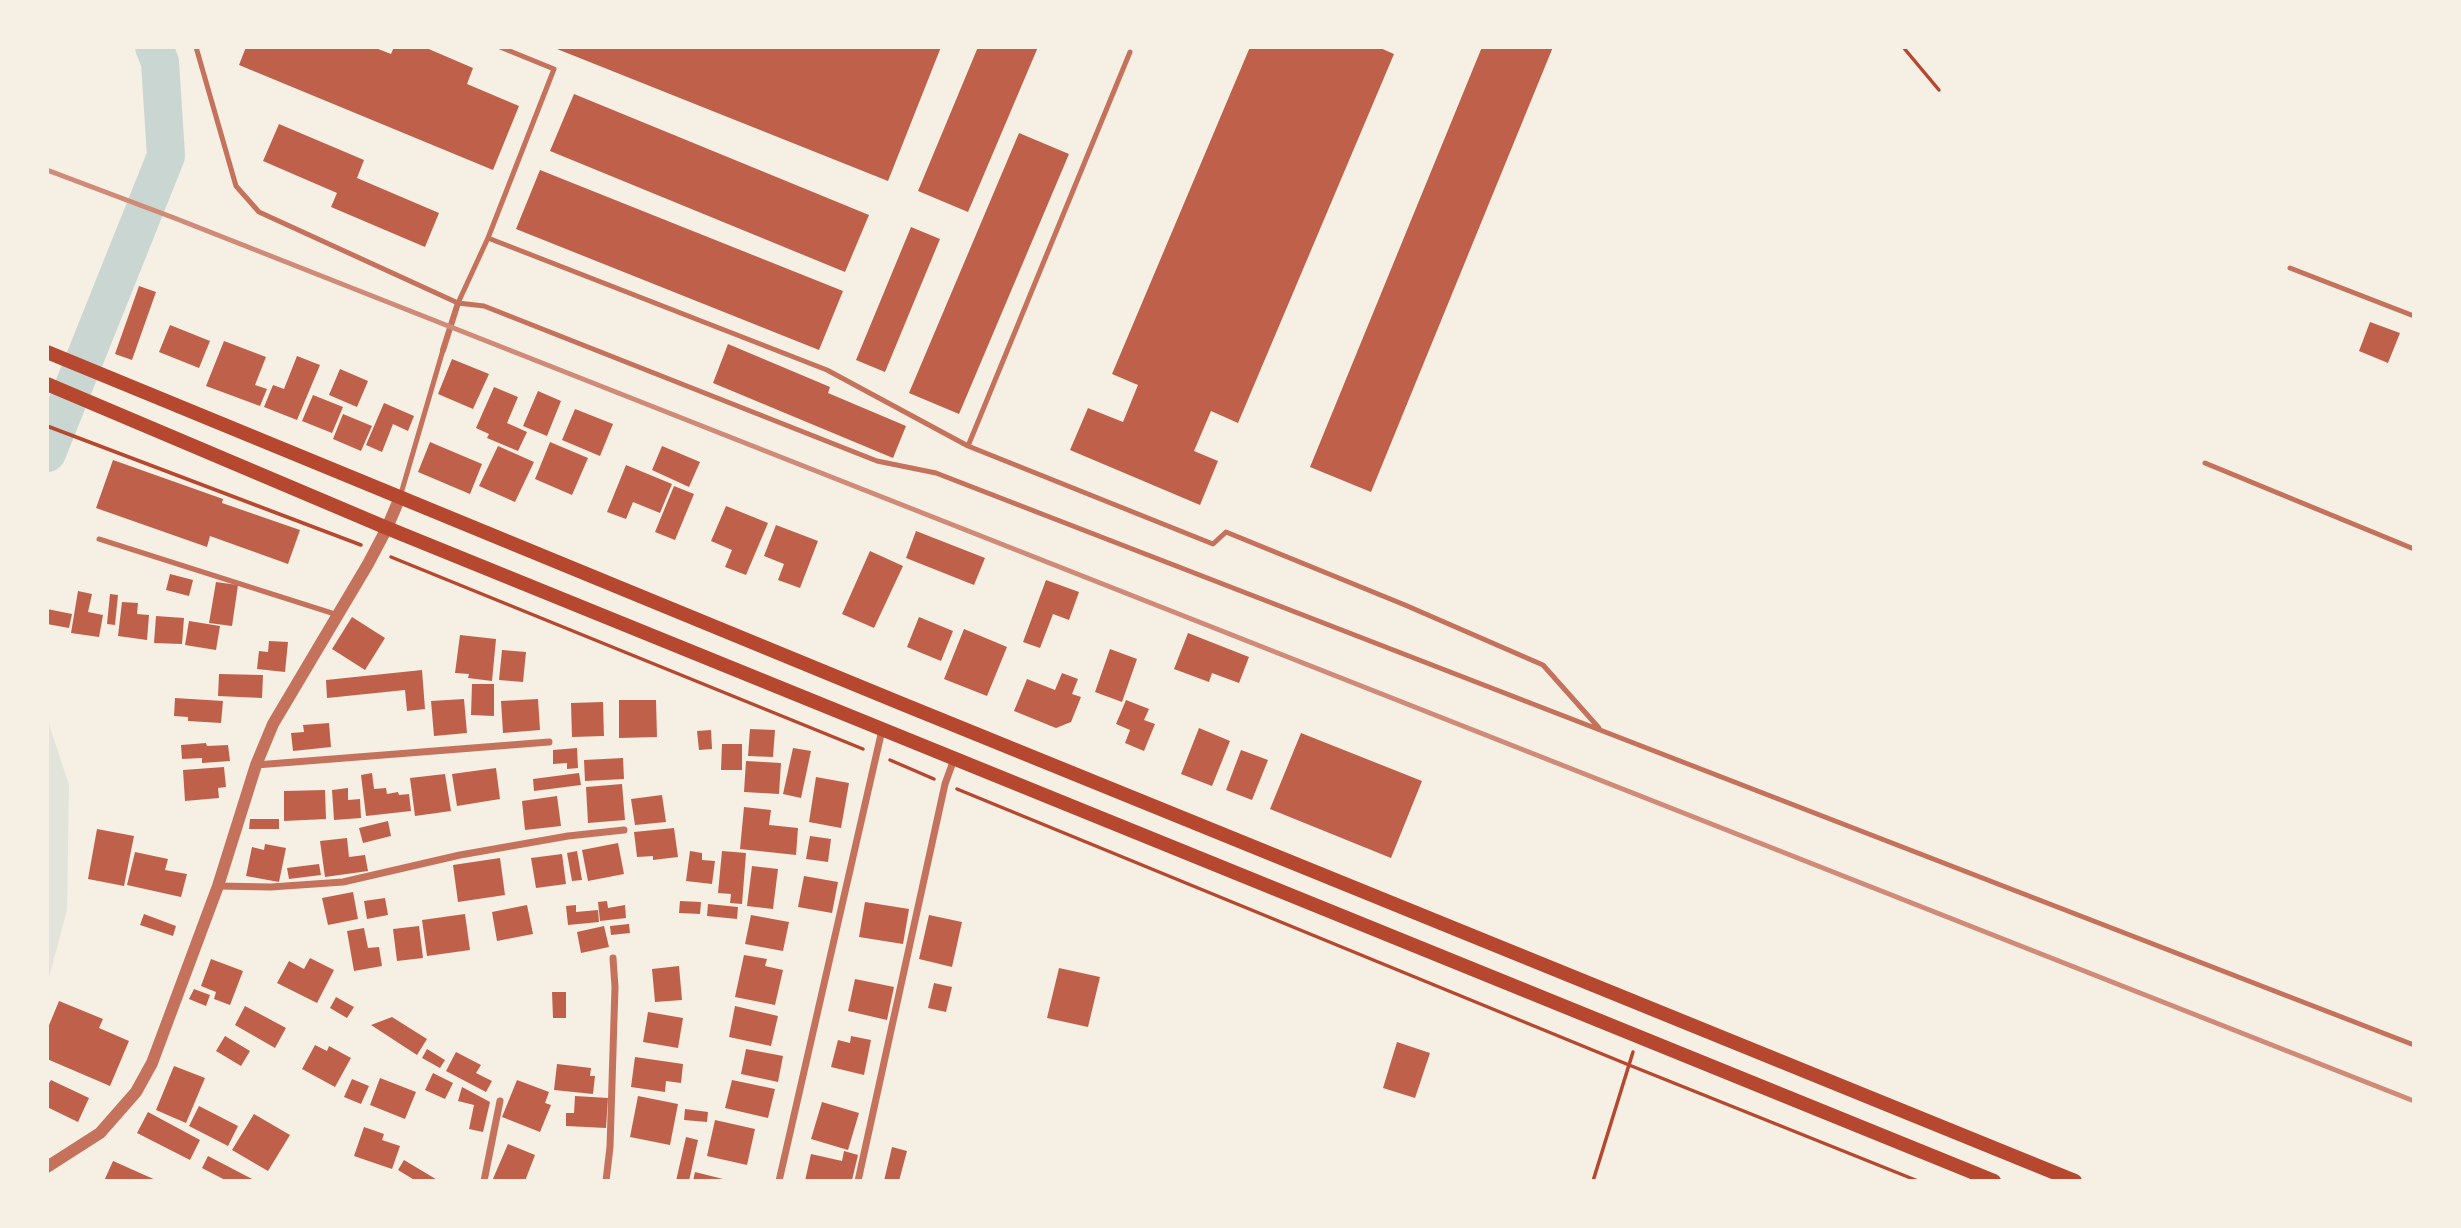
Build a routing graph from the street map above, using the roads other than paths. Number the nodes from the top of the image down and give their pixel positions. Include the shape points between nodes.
1 (196, 47) edge
2 (500, 47) edge
3 (1130, 52) dead end
4 (488, 238) junction
5 (2290, 268) dead end
6 (458, 303) junction
7 (2414, 316) edge
8 (443, 350) joint
9 (47, 352) edge
10 (47, 384) edge
11 (968, 446) junction
12 (2205, 463) dead end
13 (400, 497) junction
14 (387, 528) junction
15 (99, 539) dead end
16 (2414, 549) edge
17 (338, 615) junction
18 (882, 729) junction
19 (1601, 731) junction
20 (549, 742) dead end
21 (954, 759) junction
22 (256, 765) junction
23 (624, 830) dead end
24 (218, 886) junction
25 (613, 958) dead end
26 (2414, 1045) edge
27 (500, 1101) dead end
28 (47, 1167) edge
29 (484, 1181) edge
30 (606, 1181) edge
31 (779, 1181) edge
32 (858, 1181) edge
33 (1994, 1181) edge
34 (2075, 1181) edge

1 - 6 lane via 236,186 259,212
2 - 4 lane via 554,69
3 - 11 lane
4 - 6 lane
4 - 11 lane via 827,370
5 - 7 lane
6 - 8 street
6 - 19 lane via 484,306 877,461 936,473
8 - 13 lane
9 - 13 main road
10 - 14 main road
11 - 19 lane via 1213,544 1226,532 1543,665
12 - 16 lane
13 - 14 street
13 - 34 main road
14 - 17 street
14 - 18 main road
15 - 17 lane
17 - 22 street via 273,724
18 - 21 main road
18 - 31 street
19 - 26 lane
20 - 22 street
21 - 32 street
21 - 33 main road
22 - 24 street
23 - 24 street via 460,855 343,882
24 - 28 street via 152,1063 136,1092 100,1133
25 - 30 street
27 - 29 street

